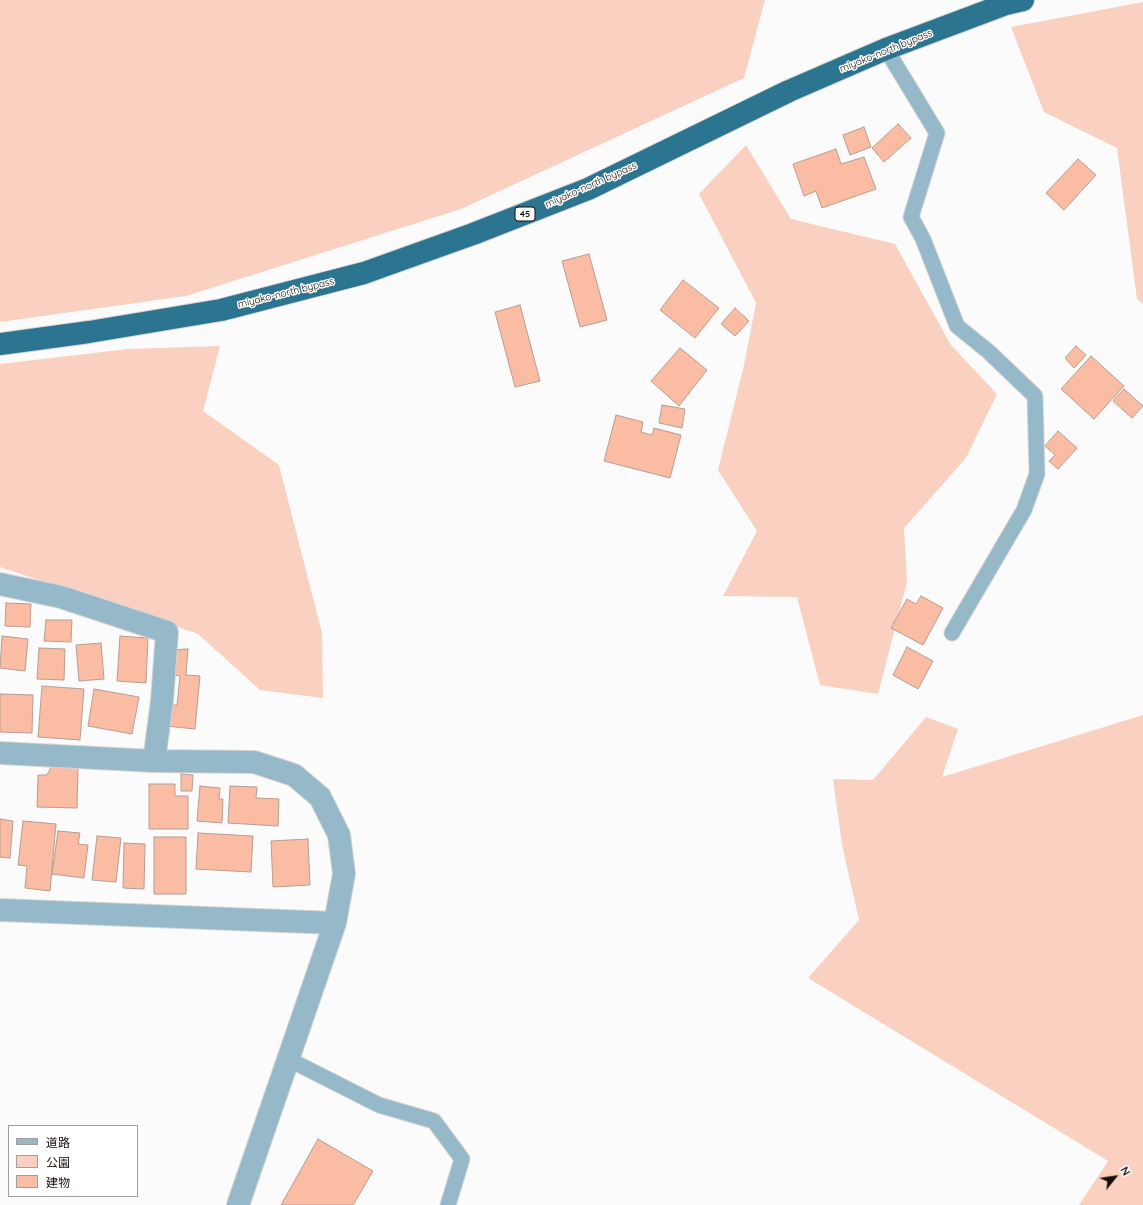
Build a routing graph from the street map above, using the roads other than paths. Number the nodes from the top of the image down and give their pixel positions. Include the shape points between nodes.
1 (1023, 0) edge
2 (886, 49) junction
3 (0, 344) edge
4 (0, 584) edge
5 (952, 633) dead end
6 (0, 753) edge
7 (154, 761) junction
8 (0, 910) edge
9 (335, 923) junction
10 (288, 1059) junction
11 (238, 1205) edge
12 (448, 1205) edge

1 - 2 highway, miyako-north bypass / 45
2 - 3 highway, miyako-north bypass / 45 via 789,92 588,189 364,273 221,310
2 - 5 lane via 937,133 911,217 923,239 957,326 989,352 1035,396 1037,474 1024,510
4 - 7 street via 61,597 167,632
6 - 7 street
7 - 9 street via 254,762 294,775 320,797 339,836 344,874
8 - 9 street
9 - 10 street
10 - 11 street
10 - 12 lane via 379,1105 434,1121 462,1159

